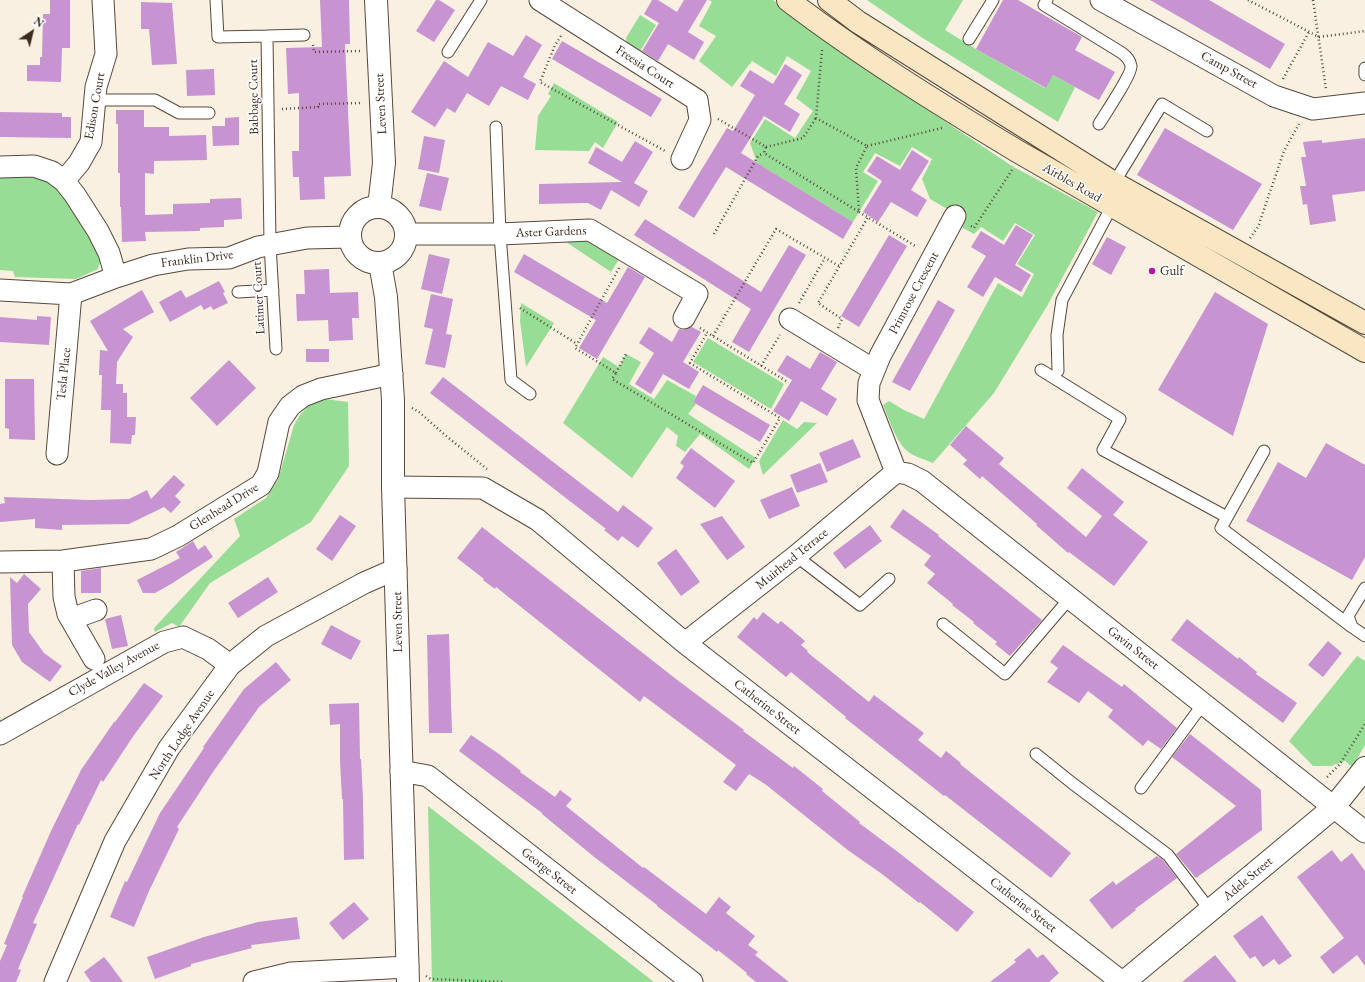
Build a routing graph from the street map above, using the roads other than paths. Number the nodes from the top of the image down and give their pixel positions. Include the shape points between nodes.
1 (103, 0) edge
2 (216, 0) edge
3 (376, 0) edge
4 (481, 0) edge
5 (540, 0) edge
6 (788, 0) edge
7 (829, 0) edge
8 (993, 0) edge
9 (1101, 0) edge
10 (1042, 2) edge
11 (267, 36) junction
12 (969, 39) dead end
13 (305, 40) road end
14 (448, 52) dead end
15 (1365, 68) edge
16 (1365, 75) edge
17 (96, 100) junction
18 (1365, 103) edge
19 (209, 113) dead end
20 (1099, 124) dead end
21 (496, 127) dead end
22 (1207, 131) dead end
23 (682, 159) road end
24 (0, 167) edge
25 (64, 181) junction
26 (1114, 183) junction
27 (1112, 206) junction
28 (379, 207) junction
29 (955, 216) road end
30 (407, 234) junction
31 (500, 234) junction
32 (350, 237) junction
33 (270, 244) junction
34 (380, 263) junction
35 (116, 277) junction
36 (0, 290) edge
37 (273, 290) junction
38 (238, 292) dead end
39 (71, 294) junction
40 (684, 318) road end
41 (790, 319) dead end
42 (1365, 323) edge
43 (276, 349) dead end
44 (1365, 351) edge
45 (874, 370) junction
46 (1041, 370) dead end
47 (1058, 371) dead end
48 (392, 374) junction
49 (530, 394) dead end
50 (1264, 451) dead end
51 (56, 454) dead end
52 (896, 472) junction
53 (393, 487) junction
54 (1227, 517) junction
55 (796, 556) junction
56 (63, 561) junction
57 (0, 562) edge
58 (396, 569) junction
59 (889, 579) dead end
60 (1365, 588) edge
61 (1070, 598) junction
62 (96, 610) dead end
63 (71, 619) junction
64 (943, 624) dead end
65 (1352, 627) junction
66 (1365, 636) edge
67 (686, 643) junction
68 (94, 659) dead end
69 (230, 665) junction
70 (1203, 704) junction
71 (0, 734) edge
72 (1036, 754) dead end
73 (1365, 768) edge
74 (401, 770) junction
75 (1141, 788) dead end
76 (1333, 808) junction
77 (1365, 832) edge
78 (1210, 910) junction
79 (408, 974) edge
80 (55, 982) edge
81 (254, 982) edge
82 (692, 982) edge
83 (1123, 982) edge

1 - 17 street, Edison Court via 106,54 96,87
2 - 11 lane via 218,37
3 - 28 street, Leven Street via 384,163
4 - 14 lane
5 - 23 street, Freesia Court via 697,100 700,120
6 - 27 main road, Airbles Road via 824,28 968,121
7 - 26 main road, Airbles Road via 858,22
8 - 12 lane
9 - 18 street, Camp Street via 1274,96 1313,109
10 - 20 lane via 1122,53 1130,62 1128,76
11 - 13 lane
11 - 33 lane, Babbage Court
15 - 16 lane
17 - 19 lane via 155,100 179,113
17 - 25 street, Edison Court via 91,142
21 - 31 lane
22 - 26 lane via 1162,104
24 - 25 street via 34,166 52,172
25 - 35 street via 98,231 109,253
26 - 42 main road, Airbles Road
27 - 44 main road, Airbles Road
27 - 47 lane via 1062,300 1057,335
28 - 30 street via 398,214
28 - 32 street via 368,208 357,216 352,224
29 - 45 street, Primrose Crescent
30 - 31 street, Aster Gardens
30 - 34 street via 406,242 399,254
31 - 40 street, Aster Gardens via 590,230 697,294
31 - 49 lane via 511,380
32 - 33 street, Franklin Drive via 307,238
32 - 34 street via 352,247 360,257 369,262
33 - 35 street, Franklin Drive via 230,258 188,259 153,265
33 - 37 lane, Latimer Court
34 - 48 street, Leven Street via 386,297
35 - 39 street, Franklin Drive
36 - 39 street, Franklin Drive
37 - 38 lane
37 - 43 lane, Latimer Court
39 - 51 street, Tesla Place
41 - 45 street
45 - 52 street, Primrose Crescent via 869,383 868,400
46 - 54 lane via 1120,419 1103,450
48 - 53 street, Leven Street
48 - 56 street, Glenhead Drive via 321,389 303,396 290,406 279,422 268,473 261,485 178,536 151,549
50 - 54 lane
52 - 55 street, Muirhead Terrace
52 - 61 street, Gavin Street via 908,474 922,481
53 - 58 street, Leven Street
53 - 67 street, Catherine Street via 483,488 538,520
54 - 65 lane via 1221,528
55 - 59 lane via 860,605
55 - 67 street, Muirhead Terrace
56 - 57 street, Glenhead Drive
56 - 63 street via 64,597
58 - 69 street, North Lodge Avenue via 364,583 266,636
58 - 74 street, Leven Street
60 - 65 lane via 1348,616
61 - 64 lane via 1005,674
61 - 70 street, Gavin Street
62 - 63 street
63 - 68 street
65 - 66 lane
67 - 83 street, Catherine Street
69 - 71 street, Clyde Valley Avenue via 208,649 183,637 164,642
69 - 80 street, North Lodge Avenue via 169,748 115,841
70 - 75 lane
70 - 76 street, Gavin Street
72 - 78 lane via 1168,855
73 - 76 street, Adele Street
74 - 79 street, Leven Street
74 - 82 street, George Street via 428,776
76 - 77 street, Gavin Street
76 - 78 street, Adele Street
78 - 83 street, Adele Street
79 - 81 street via 291,973

